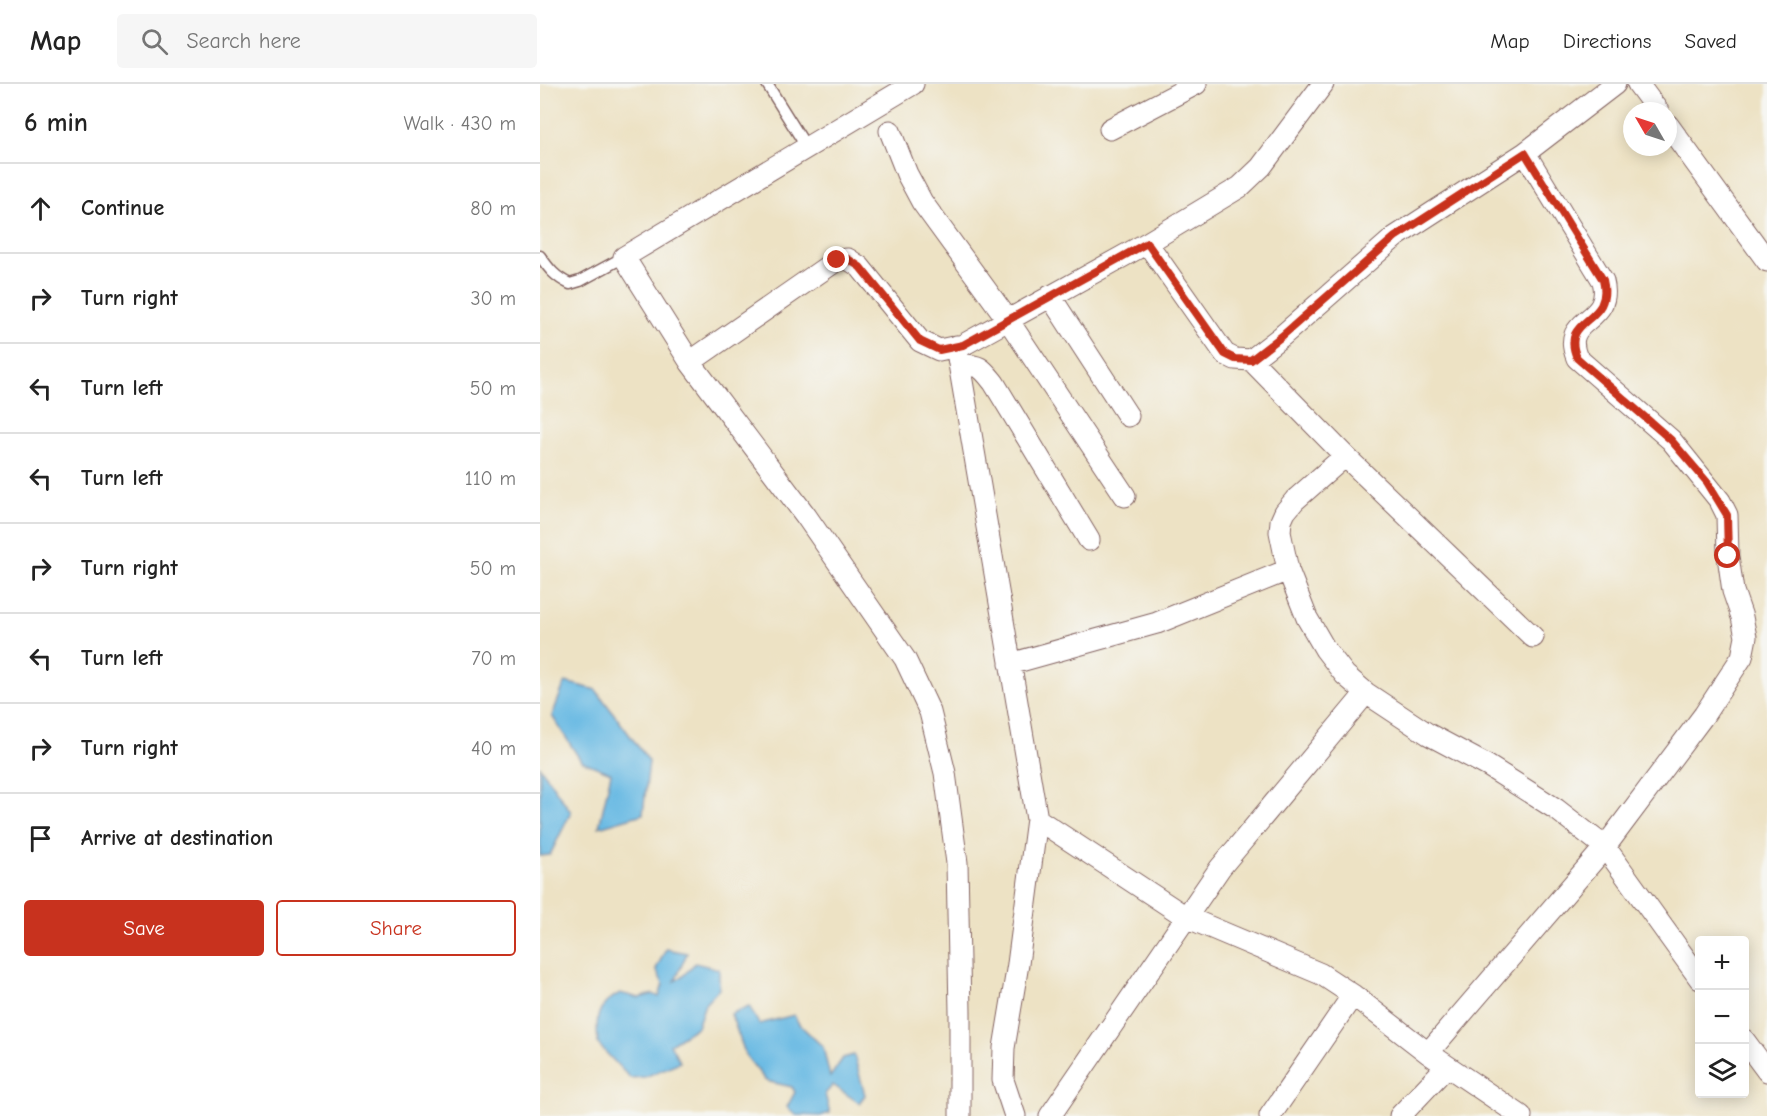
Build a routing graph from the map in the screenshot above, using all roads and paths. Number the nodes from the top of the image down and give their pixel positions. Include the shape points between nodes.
1 (767, 84) edge
2 (913, 84) edge
3 (1196, 84) edge
4 (1323, 84) edge
5 (1615, 84) edge
6 (1638, 84) edge
7 (1651, 102) edge
8 (1110, 129) dead end
9 (890, 131) dead end
10 (1677, 137) edge
11 (807, 148) junction
12 (1525, 153) junction
13 (1147, 243) junction
14 (540, 256) edge
15 (624, 257) junction
16 (1767, 261) edge
17 (1050, 296) junction
18 (1008, 320) junction
19 (959, 355) junction
20 (1251, 360) junction
21 (690, 362) junction
22 (1128, 416) dead end
23 (1345, 456) junction
24 (1125, 496) dead end
25 (1089, 540) dead end
26 (1288, 570) junction
27 (1533, 637) dead end
28 (1010, 664) junction
29 (1366, 693) junction
30 (1037, 819) junction
31 (1605, 847) junction
32 (1186, 916) junction
33 (1695, 972) edge
34 (1353, 995) junction
35 (1747, 1044) edge
36 (1428, 1053) junction
37 (1447, 1066) junction
38 (1767, 1071) edge
39 (960, 1116) edge
40 (1015, 1116) edge
41 (1050, 1116) edge
42 (1270, 1116) edge
43 (1400, 1116) edge
44 (1521, 1116) edge

1 - 11 lane
2 - 11 street
3 - 8 street
4 - 13 street via 1261,168 1240,187
5 - 12 street
6 - 7 street
9 - 18 street via 922,202
10 - 16 street
11 - 15 street
12 - 20 street via 1395,237
12 - 31 street via 1603,280 1604,302 1577,329 1573,339 1577,358 1671,440 1720,501 1727,515 1731,580 1746,638 1742,657 1704,715
13 - 17 street
13 - 20 street via 1225,354
14 - 15 lane via 550,272 570,284
15 - 21 street
17 - 18 street
17 - 22 street
18 - 19 street via 963,345
18 - 24 street
19 - 21 street via 920,341 860,267 848,259 837,260
19 - 25 street via 981,367 994,383
19 - 28 street
20 - 23 street
21 - 39 street via 806,516 905,659 930,712 945,773 957,863
23 - 26 street via 1285,512 1280,532
23 - 27 street
26 - 28 street via 1157,622
26 - 29 street via 1307,618 1325,649 1345,675
28 - 30 street
29 - 31 street via 1556,809
29 - 32 street via 1220,868
30 - 32 street
30 - 40 street via 1004,1048 1003,1080
31 - 33 street
31 - 36 street
32 - 34 street via 1321,974
32 - 41 street
34 - 36 street
34 - 42 street
35 - 38 street
36 - 37 street
37 - 43 street
37 - 44 street

